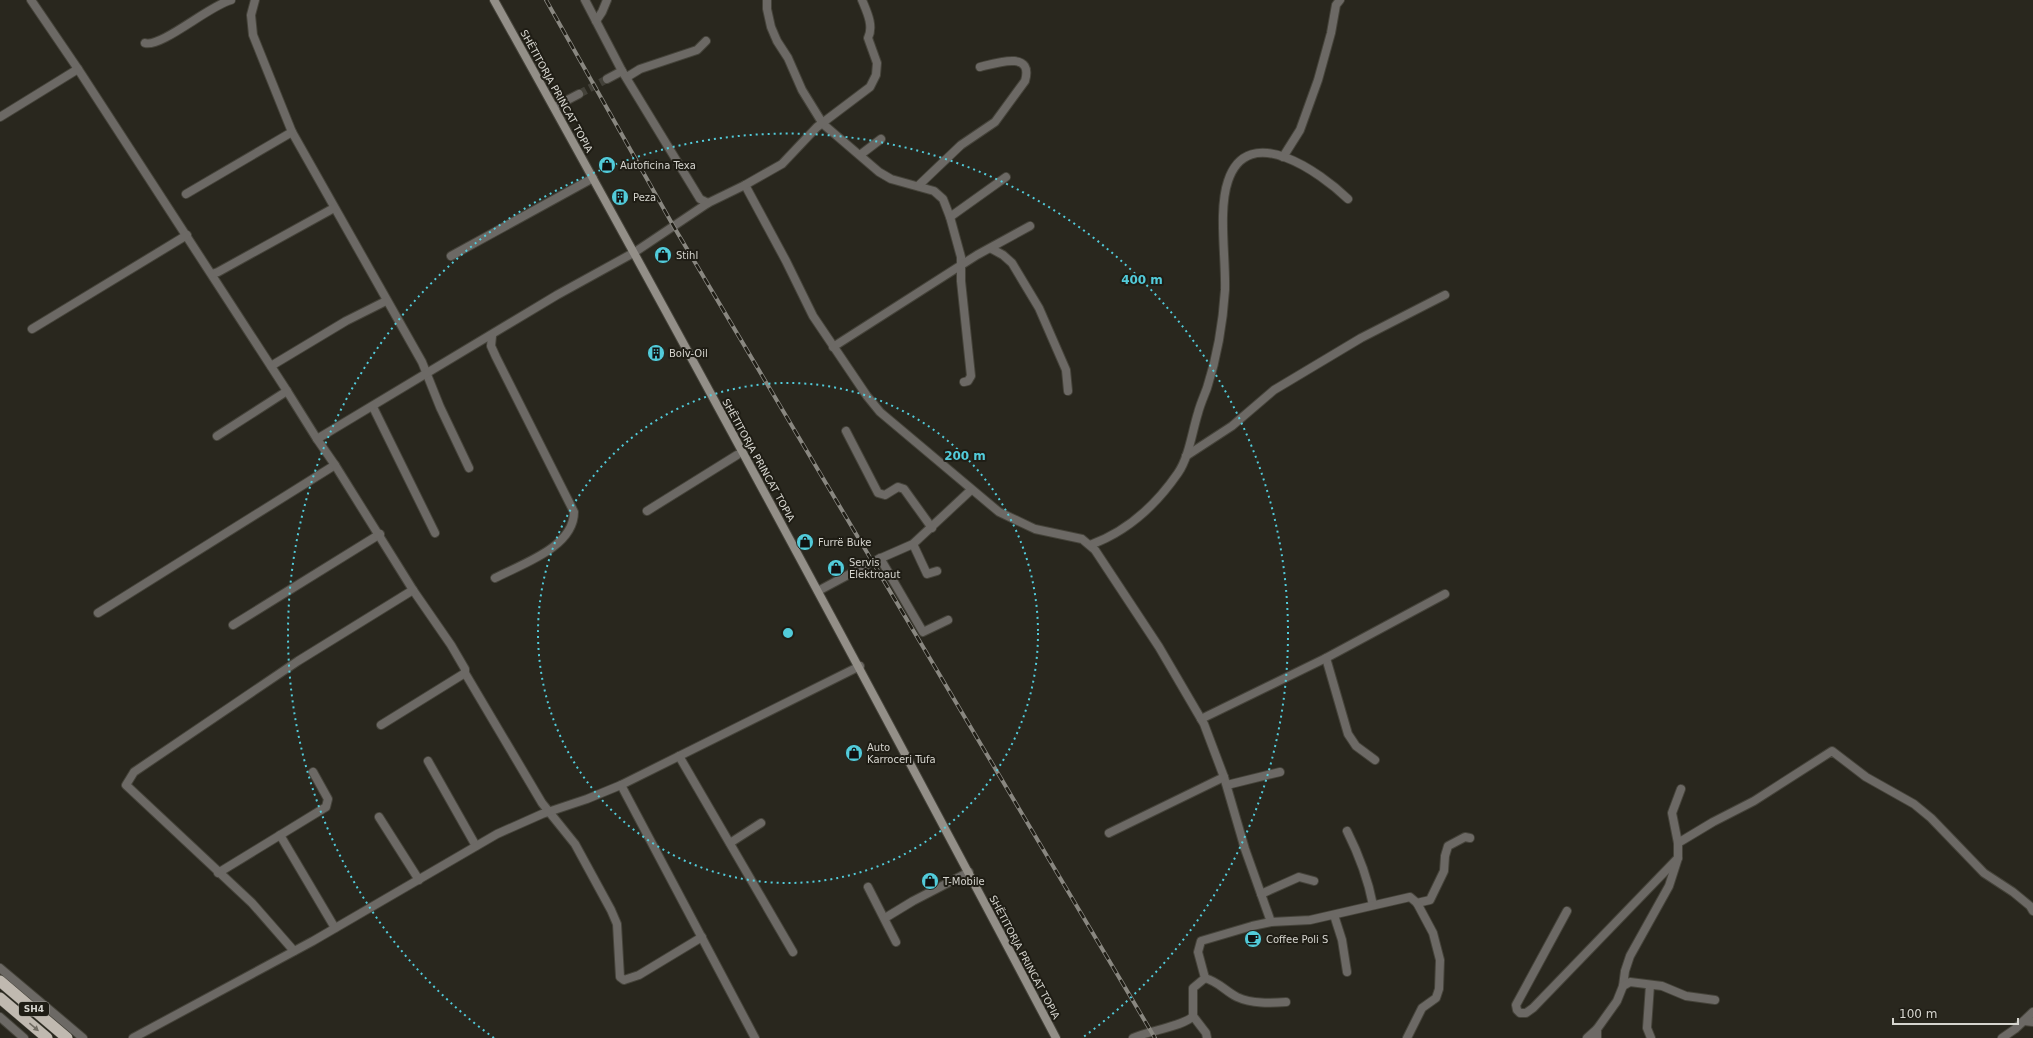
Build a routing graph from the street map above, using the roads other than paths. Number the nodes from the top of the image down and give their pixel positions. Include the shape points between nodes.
1 (31, 0) edge
2 (231, 0) edge
3 (255, 0) edge
4 (494, 0) edge
5 (585, 0) edge
6 (606, 0) edge
7 (767, 0) edge
8 (862, 0) edge
9 (1340, 0) edge
10 (596, 21) junction
11 (706, 41) dead end
12 (145, 43) dead end
13 (980, 67) dead end
14 (78, 69) junction
15 (625, 74) junction
16 (607, 79) tunnel mouth
17 (579, 94) tunnel mouth
18 (554, 107) junction
19 (0, 117) edge
20 (823, 124) junction
21 (292, 132) junction
22 (881, 138) dead end
23 (860, 155) junction
24 (1283, 156) junction
25 (1006, 177) dead end
26 (593, 178) junction
27 (745, 185) junction
28 (918, 186) junction
29 (186, 194) dead end
30 (1348, 199) dead end
31 (704, 201) junction
32 (334, 208) junction
33 (950, 217) junction
34 (1030, 226) dead end
35 (187, 235) junction
36 (992, 249) junction
37 (634, 252) junction
38 (452, 256) dead end
39 (960, 267) junction
40 (212, 274) junction
41 (1445, 295) dead end
42 (386, 301) junction
43 (32, 329) dead end
44 (492, 336) junction
45 (833, 347) junction
46 (271, 366) junction
47 (428, 373) junction
48 (964, 382) dead end
49 (287, 391) junction
50 (1068, 391) dead end
51 (372, 407) junction
52 (846, 431) dead end
53 (217, 436) dead end
54 (317, 439) junction
55 (737, 455) dead end
56 (1186, 456) junction
57 (336, 465) junction
58 (469, 468) dead end
59 (971, 490) junction
60 (647, 511) dead end
61 (932, 528) junction
62 (435, 533) dead end
63 (380, 534) junction
64 (913, 544) junction
65 (1090, 544) junction
66 (880, 558) junction
67 (937, 571) dead end
68 (496, 578) dead end
69 (413, 590) junction
70 (818, 591) junction
71 (1445, 594) dead end
72 (98, 613) dead end
73 (948, 620) dead end
74 (233, 625) dead end
75 (1326, 658) junction
76 (860, 666) junction
77 (465, 673) junction
78 (1201, 719) junction
79 (381, 725) dead end
80 (679, 756) junction
81 (428, 760) dead end
82 (1375, 760) dead end
83 (313, 772) dead end
84 (1280, 772) dead end
85 (1225, 781) junction
86 (621, 785) junction
87 (1681, 789) dead end
88 (551, 811) junction
89 (379, 817) dead end
90 (761, 823) dead end
91 (1347, 831) dead end
92 (1109, 833) dead end
93 (280, 835) junction
94 (1470, 838) dead end
95 (730, 843) junction
96 (1678, 843) junction
97 (476, 846) junction
98 (1678, 858) junction
99 (969, 872) junction
100 (218, 873) junction
101 (419, 880) junction
102 (1314, 881) dead end
103 (868, 887) dead end
104 (1261, 894) junction
105 (1417, 903) junction
106 (1373, 905) junction
107 (1568, 911) dead end
108 (2033, 911) edge
109 (1334, 915) junction
110 (885, 918) junction
111 (1270, 922) junction
112 (335, 928) junction
113 (702, 937) junction
114 (896, 942) dead end
115 (294, 951) junction
116 (793, 952) dead end
117 (0, 968) edge
118 (1347, 972) dead end
119 (1205, 978) junction
120 (0, 981) edge
121 (1650, 985) junction
122 (1624, 986) junction
123 (0, 998) edge
124 (1715, 1000) dead end
125 (1286, 1002) dead end
126 (2033, 1012) edge
127 (1193, 1016) junction
128 (0, 1017) edge
129 (2024, 1021) junction
130 (2033, 1022) edge
131 (1597, 1029) junction
132 (24, 1038) edge
133 (47, 1038) edge
134 (68, 1038) edge
135 (83, 1038) edge
136 (133, 1038) edge
137 (755, 1038) edge
138 (1056, 1038) edge
139 (1133, 1038) edge
140 (1207, 1038) edge
141 (1407, 1038) edge
142 (1587, 1038) edge
143 (1597, 1038) edge
144 (1651, 1038) edge
145 (2002, 1038) edge

1 - 14 street
2 - 12 street via 218,4 156,43
3 - 21 street via 251,15 253,35
4 - 18 main road, SHËTITORJA PRINCAT TOPIA
5 - 10 street
6 - 10 street
7 - 20 street via 771,27 777,41
8 - 20 street via 869,18 871,32 868,38 877,63 876,75 866,92
9 - 24 street via 1336,5 1318,80 1300,130
10 - 15 street
11 - 15 street via 697,50
13 - 28 street via 1012,60 1019,61 1025,66 1027,73 1025,81 995,122 961,145
14 - 19 street
14 - 35 street
15 - 16 street
15 - 31 street
17 - 18 street
18 - 26 main road, SHËTITORJA PRINCAT TOPIA
20 - 23 street
20 - 27 street via 817,127 782,164
21 - 29 street
21 - 32 street
22 - 23 street
23 - 28 street via 891,179
24 - 30 street via 1293,159 1333,184
24 - 56 street via 1270,153 1253,154 1239,162 1228,180 1224,196 1225,291 1219,339
25 - 33 street
26 - 37 main road, SHËTITORJA PRINCAT TOPIA
26 - 38 street
27 - 31 street
27 - 45 street via 813,316
28 - 33 street via 939,194 947,205
31 - 37 street via 700,208
32 - 40 street
32 - 42 street
33 - 39 street via 961,257
34 - 36 street
35 - 40 street
35 - 43 street
36 - 39 street
36 - 50 street via 1012,263 1038,308 1066,370
37 - 44 street via 556,295
37 - 70 main road, SHËTITORJA PRINCAT TOPIA
39 - 45 street
39 - 48 street via 971,376 968,382
40 - 46 street
41 - 56 street via 1361,338 1274,390 1232,426
42 - 46 street via 346,320
42 - 47 street
44 - 47 street
44 - 68 street via 491,346 496,357 574,512 571,529 556,546
45 - 59 street via 880,412
46 - 49 street
47 - 51 street
47 - 58 street via 440,407
49 - 53 street
49 - 54 street
51 - 54 street
51 - 62 street
52 - 61 street via 878,493 885,494 898,487 904,489
54 - 57 street
55 - 60 street
56 - 65 street via 1178,473 1130,524 1108,538
57 - 63 street
57 - 72 street
59 - 61 street
59 - 65 street via 999,512 1022,524 1047,533 1075,536
61 - 64 street
63 - 69 street
63 - 74 street
64 - 66 street
64 - 67 street via 927,574
65 - 78 street via 1159,647
66 - 70 street
66 - 73 street via 923,632
69 - 77 street via 460,659
69 - 100 street via 298,661 134,772 126,785
70 - 76 main road, SHËTITORJA PRINCAT TOPIA
71 - 75 street
75 - 78 street
75 - 82 street via 1348,734 1356,746
76 - 80 street
76 - 99 main road, SHËTITORJA PRINCAT TOPIA
77 - 79 street
77 - 88 street via 542,803
78 - 85 street
80 - 86 street
80 - 95 street
81 - 97 street
83 - 93 street via 328,799 326,807
84 - 85 street
85 - 92 street
85 - 104 street
86 - 88 street
86 - 113 street
87 - 96 street via 1672,813
88 - 97 street via 503,831
88 - 113 street via 575,844 617,924 620,977 624,980 639,975
89 - 101 street
90 - 95 street
91 - 106 street via 1358,851
93 - 100 street
93 - 112 street
94 - 105 street via 1465,837 1448,846 1444,871 1430,900
95 - 116 street
96 - 98 street
96 - 108 street via 1754,801 1832,751 1866,777 1914,804 1984,873 2013,892
97 - 101 street
98 - 107 street via 1533,1008 1526,1013 1520,1013 1516,1005
98 - 122 street via 1669,886 1630,956
99 - 110 street via 913,900
99 - 138 main road, SHËTITORJA PRINCAT TOPIA
100 - 115 street via 252,903
101 - 112 street
102 - 104 street via 1299,876
103 - 110 street
104 - 111 street
105 - 106 street via 1414,899 1404,897
105 - 141 street via 1434,933 1438,947 1438,989 1436,998 1422,1008
106 - 109 street
109 - 111 street via 1293,922
109 - 118 street via 1342,940
110 - 114 street
111 - 119 street via 1201,941 1198,952
112 - 115 street
113 - 137 street
115 - 136 street
117 - 135 street
119 - 125 street via 1216,981 1246,1000
119 - 127 street via 1193,988
120 - 134 highway, SH4
121 - 122 street via 1630,982
121 - 124 street via 1662,986 1686,996
121 - 144 street via 1647,1028
122 - 131 street via 1617,1001
123 -> 133 highway, SH4
126 - 129 street
127 - 139 street via 1186,1022
127 - 140 street
128 - 132 street
129 - 130 street
129 - 145 street
131 - 142 street
131 - 143 street

